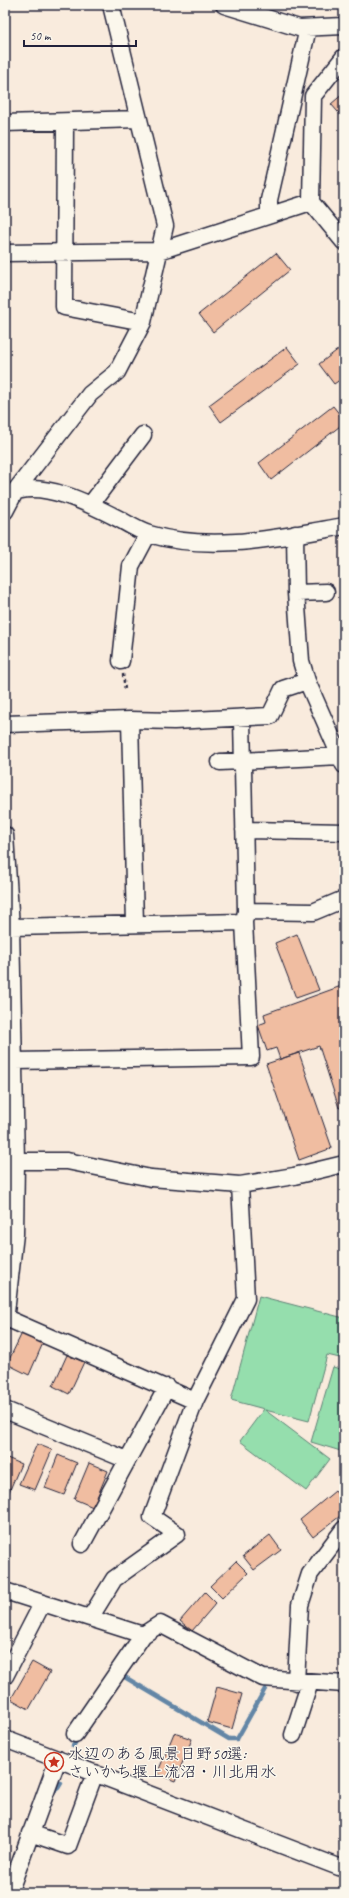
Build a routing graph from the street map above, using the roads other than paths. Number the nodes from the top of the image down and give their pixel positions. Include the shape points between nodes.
1 (111, 5) edge
2 (224, 5) edge
3 (344, 26) edge
4 (308, 28) junction
5 (344, 57) edge
6 (139, 119) junction
7 (65, 122) junction
8 (5, 123) edge
9 (311, 202) junction
10 (268, 215) junction
11 (344, 242) edge
12 (159, 251) junction
13 (65, 252) junction
14 (5, 253) edge
15 (143, 322) junction
16 (143, 435) dead end
17 (11, 493) edge
18 (91, 504) junction
19 (5, 512) edge
20 (344, 526) edge
21 (148, 534) junction
22 (295, 534) junction
23 (326, 592) dead end
24 (296, 593) junction
25 (121, 661) dead end
26 (307, 681) junction
27 (242, 719) junction
28 (130, 720) junction
29 (5, 724) edge
30 (342, 760) edge
31 (243, 761) junction
32 (220, 762) dead end
33 (244, 830) junction
34 (344, 832) edge
35 (5, 835) edge
36 (6, 853) edge
37 (344, 899) edge
38 (245, 917) junction
39 (135, 924) junction
40 (12, 927) junction
41 (15, 1061) junction
42 (11, 1161) edge
43 (344, 1164) edge
44 (240, 1185) junction
45 (6, 1319) edge
46 (167, 1387) junction
47 (195, 1401) junction
48 (5, 1410) edge
49 (127, 1460) junction
50 (344, 1529) edge
51 (82, 1544) dead end
52 (5, 1591) edge
53 (42, 1604) junction
54 (90, 1618) junction
55 (143, 1635) junction
56 (5, 1676) edge
57 (303, 1682) junction
58 (344, 1684) edge
59 (75, 1734) dead end
60 (294, 1734) dead end
61 (5, 1739) edge
62 (58, 1759) junction
63 (95, 1773) junction
64 (30, 1833) junction
65 (344, 1869) edge
66 (9, 1893) edge

1 - 6 street
2 - 4 street via 292,27
3 - 4 street
4 - 10 street via 269,200
5 - 9 street via 313,96
6 - 7 street
6 - 12 street via 165,226
7 - 8 street
7 - 13 street
9 - 10 street
9 - 11 street
10 - 12 street
12 - 13 street
12 - 15 street
13 - 14 street
13 - 15 street via 64,307
15 - 17 street via 117,372 90,394
16 - 18 street
17 - 18 street via 36,489
17 - 19 street
18 - 21 street
20 - 22 street
21 - 22 street via 226,544
21 - 25 street via 131,566
22 - 24 street
23 - 24 street
24 - 26 street via 301,660
26 - 27 street via 283,689 270,716
26 - 30 street
27 - 28 street
27 - 31 street
28 - 29 street
28 - 39 street
30 - 31 street
31 - 32 street
31 - 33 street
33 - 34 street
33 - 38 street
35 - 36 street
36 - 40 street
37 - 38 street via 313,912
38 - 39 street
38 - 41 street via 251,1057
39 - 40 street
40 - 41 street
41 - 42 street
42 - 44 street via 67,1161 151,1178
42 - 45 street via 15,1234
43 - 44 street
44 - 47 street via 246,1299
45 - 46 street
46 - 47 street
46 - 49 street
47 - 54 street via 152,1517 176,1534 114,1579
48 - 49 street
49 - 51 street
50 - 57 street via 310,1574 300,1605
52 - 53 street
53 - 54 street
53 - 56 street
54 - 55 street
55 - 57 street via 160,1624 263,1678
55 - 59 street
57 - 58 street
57 - 60 street
61 - 62 street
62 - 63 street
62 - 64 street
63 - 64 street via 68,1846
63 - 65 street
64 - 66 street

